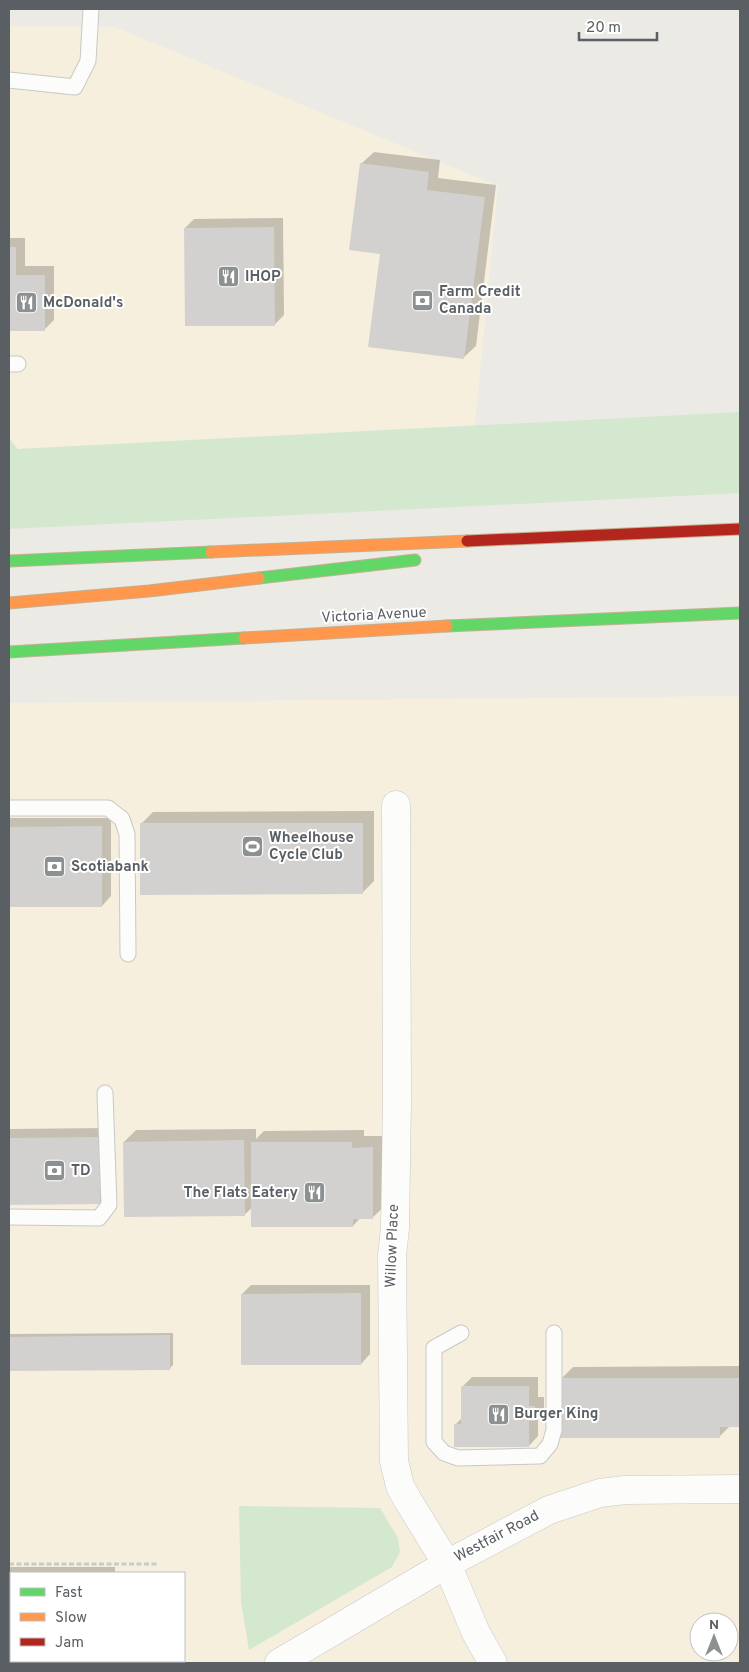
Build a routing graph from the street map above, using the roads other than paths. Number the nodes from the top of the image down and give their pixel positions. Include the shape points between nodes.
1 (91, 9) edge
2 (9, 80) edge
3 (740, 529) edge
4 (632, 534) junction
5 (474, 553) dead end
6 (425, 558) dead end
7 (9, 561) edge
8 (692, 603) dead end
9 (9, 604) edge
10 (740, 613) edge
11 (555, 620) junction
12 (9, 652) edge
13 (396, 805) dead end
14 (9, 808) edge
15 (128, 954) dead end
16 (105, 1093) dead end
17 (9, 1217) edge
18 (461, 1333) dead end
19 (554, 1333) dead end
20 (740, 1489) edge
21 (447, 1564) junction
22 (279, 1663) edge
23 (493, 1663) edge

1 - 2 lane via 88,61 75,87
3 - 4 highway
4 - 5 highway
4 - 7 highway
6 - 9 highway
8 - 11 highway
10 - 11 highway, Victoria Avenue
11 - 12 highway, Victoria Avenue
13 - 21 street, Willow Place via 393,1453 404,1492
14 - 15 lane via 108,808 122,819 127,834
16 - 17 lane via 108,1205 99,1218
18 - 19 lane via 434,1348 433,1376 434,1442 444,1453 458,1458 540,1456 550,1444 554,1430
20 - 21 street, Westfair Road via 656,1488 600,1493 548,1510
21 - 22 street, Westfair Road
21 - 23 street, Willow Place via 476,1633

